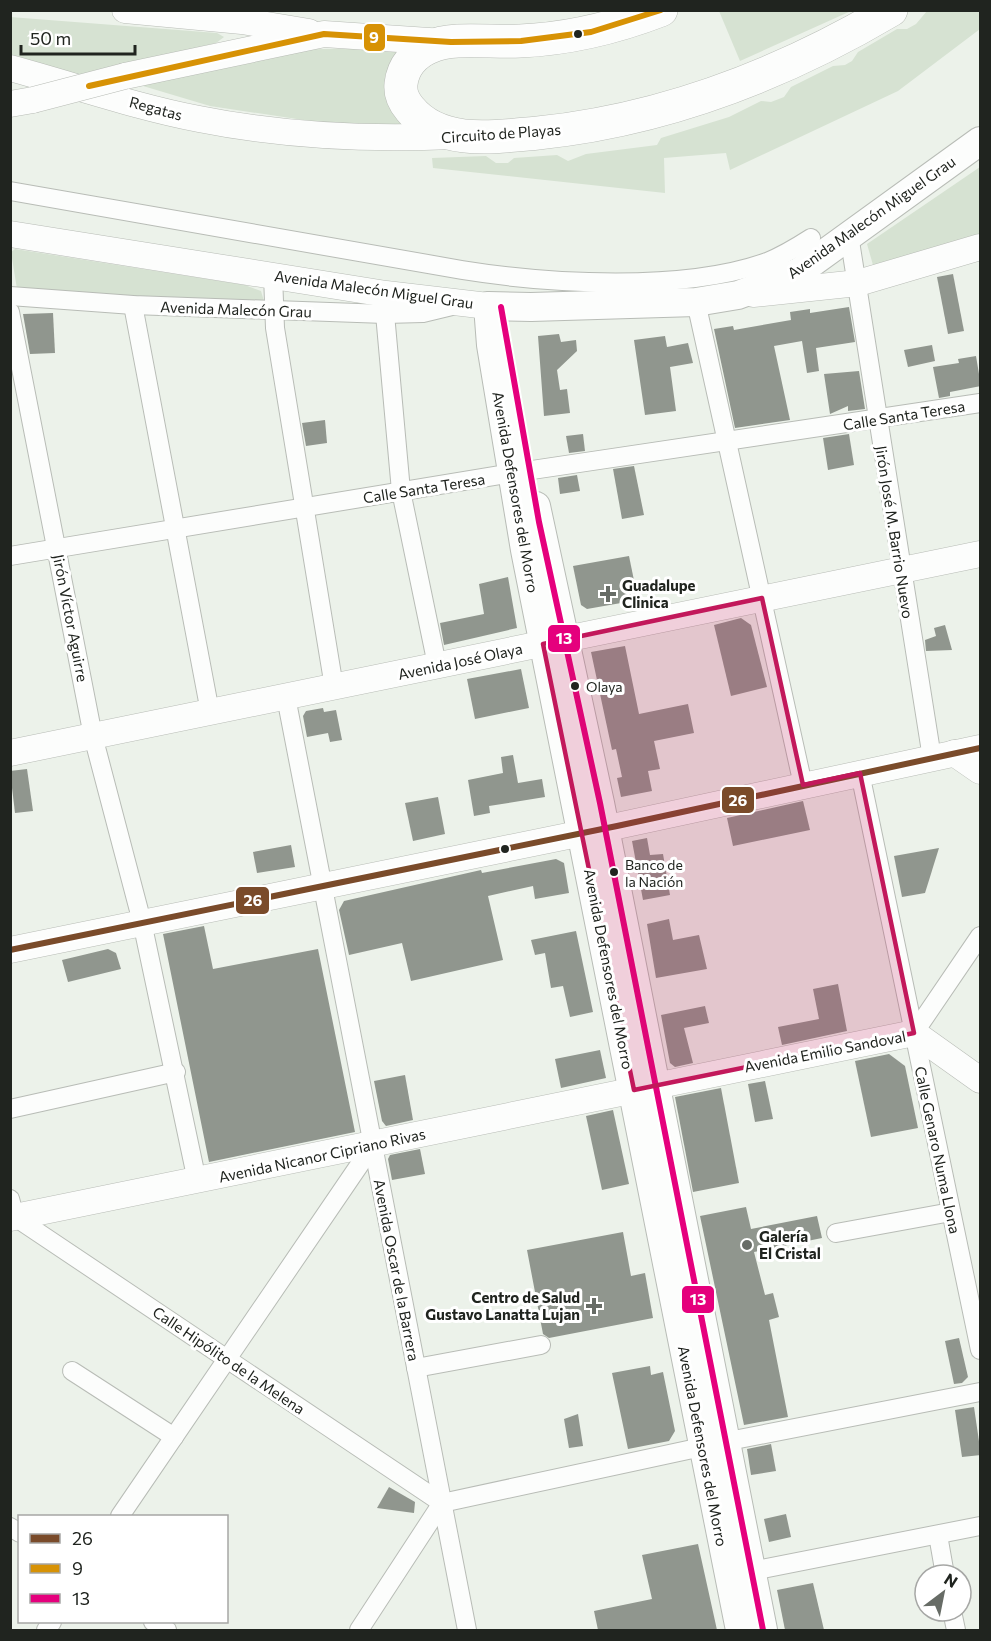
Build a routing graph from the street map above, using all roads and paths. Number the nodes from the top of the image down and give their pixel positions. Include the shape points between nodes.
1 (125, 10) edge
2 (661, 10) edge
3 (891, 10) edge
4 (324, 34) junction
5 (451, 42) junction
6 (10, 68) edge
7 (22, 102) edge
8 (197, 119) joint
9 (459, 136) junction
10 (981, 141) edge
11 (10, 191) edge
12 (10, 234) edge
13 (849, 235) junction
14 (811, 238) dead end
15 (981, 247) edge
16 (273, 275) junction
17 (858, 283) junction
18 (738, 295) junction
19 (10, 296) edge
20 (696, 302) junction
21 (459, 303) junction
22 (133, 304) junction
23 (495, 307) junction
24 (274, 311) junction
25 (10, 312) edge
26 (385, 314) junction
27 (981, 403) edge
28 (878, 419) junction
29 (727, 441) junction
30 (521, 472) junction
31 (401, 491) junction
32 (304, 508) junction
33 (176, 527) junction
34 (58, 547) junction
35 (981, 554) edge
36 (10, 556) edge
37 (900, 569) junction
38 (762, 598) junction
39 (554, 641) junction
40 (437, 665) junction
41 (334, 687) junction
42 (286, 697) junction
43 (210, 712) junction
44 (93, 736) junction
45 (981, 748) edge
46 (10, 753) edge
47 (943, 755) junction
48 (981, 771) edge
49 (860, 773) junction
50 (803, 785) junction
51 (593, 830) junction
52 (322, 885) junction
53 (142, 922) junction
54 (981, 936) edge
55 (10, 950) edge
56 (914, 1033) junction
57 (176, 1072) junction
58 (981, 1080) edge
59 (645, 1088) junction
60 (10, 1109) edge
61 (373, 1145) junction
62 (197, 1180) junction
63 (951, 1212) junction
64 (12, 1215) edge
65 (836, 1233) dead end
66 (541, 1345) dead end
67 (981, 1350) edge
68 (227, 1358) junction
69 (416, 1368) junction
70 (72, 1371) dead end
71 (981, 1392) edge
72 (174, 1437) junction
73 (715, 1445) junction
74 (442, 1503) junction
75 (121, 1515) edge
76 (981, 1526) edge
77 (938, 1535) junction
78 (943, 1563) edge
79 (752, 1571) junction
80 (359, 1630) edge
81 (467, 1630) edge
82 (740, 1630) edge
83 (763, 1630) edge

1 - 4 street via 242,21
2 - 5 highway via 591,32 521,41
3 - 9 highway, Circuito de Playas via 834,44 754,80 682,102 607,123
4 - 5 street
4 - 7 street, bridge
5 - 9 highway via 416,54 404,69 401,86 404,103 417,118
6 - 8 street, Regatas
8 - 9 street, Circuito de Playas via 326,136
10 - 13 main road, Avenida Malecón Miguel Grau
11 - 14 street via 532,279 683,279 767,262
12 - 16 street, Avenida Malecón Miguel Grau
13 - 17 street, Jirón José M. Barrio Nuevo
13 - 18 main road, Avenida Malecón Miguel Grau via 799,272
15 - 17 street
16 - 21 street, Avenida Malecón Miguel Grau
16 - 24 street
17 - 18 street
17 - 28 street, Jirón José M. Barrio Nuevo
18 - 20 main road, Avenida Malecón Miguel Grau
19 - 22 street, Avenida Malecón Grau
20 - 23 main road, Avenida Malecón Miguel Grau
20 - 29 street
21 - 23 street, Avenida Malecón Miguel Grau
21 - 26 street, Avenida Malecón Grau via 423,313
22 - 24 street, Avenida Malecón Grau
22 - 33 street
23 - 30 main road, Avenida Defensores del Morro via 491,345
24 - 26 street, Avenida Malecón Grau
24 - 32 street
25 - 34 street, Jirón Víctor Aguirre
26 - 31 street
27 - 28 street, Calle Santa Teresa
28 - 29 street, Calle Santa Teresa
28 - 37 street, Jirón José M. Barrio Nuevo
29 - 30 street, Calle Santa Teresa
29 - 38 street
30 - 31 street, Calle Santa Teresa
30 - 39 main road, Avenida Defensores del Morro
31 - 32 street, Calle Santa Teresa
31 - 40 street
32 - 33 street, Calle Santa Teresa
32 - 41 street
33 - 34 street, Calle Santa Teresa
33 - 43 street
34 - 36 street, Calle Santa Teresa
34 - 44 street, Jirón Víctor Aguirre
35 - 37 street, Avenida José Olaya
37 - 38 street, Avenida José Olaya
37 - 47 street, Jirón José M. Barrio Nuevo
38 - 39 street, Avenida José Olaya
38 - 50 street
39 - 40 street, Avenida José Olaya
39 - 51 main road, Avenida Defensores del Morro
40 - 41 street, Avenida José Olaya
41 - 42 street, Avenida José Olaya
42 - 43 street, Avenida José Olaya
42 - 52 street, Avenida Oscar de la Barrera
43 - 44 street, Avenida José Olaya
44 - 46 street, Avenida José Olaya
44 - 53 street, Jirón Víctor Aguirre
45 - 47 street
47 - 48 street
47 - 49 street
49 - 50 street
49 - 56 street, Calle Genaro Numa Llona
50 - 51 street
51 - 52 street
51 - 59 main road, Avenida Defensores del Morro
52 - 53 street
52 - 61 street, Avenida Oscar de la Barrera
53 - 55 street
53 - 57 street, Jirón Víctor Aguirre
54 - 56 street
56 - 58 street, Avenida Emilio Sandoval
56 - 59 street, Avenida Emilio Sandoval
56 - 63 street, Calle Genaro Numa Llona
57 - 60 street
57 - 62 street, Jirón Víctor Aguirre
59 - 61 street, Avenida Nicanor Cipriano Rivas
59 - 73 main road, Avenida Defensores del Morro
61 - 62 street, Avenida Nicanor Cipriano Rivas
61 - 68 street
61 - 69 street, Avenida Oscar de la Barrera
62 - 64 street, Avenida Nicanor Cipriano Rivas
63 - 65 street
63 - 67 street, Calle Genaro Numa Llona
64 - 68 street, Calle Hipólito de la Melena
66 - 69 street
68 - 72 street
68 - 74 street, Calle Hipólito de la Melena
69 - 74 street, Avenida Oscar de la Barrera
70 - 72 street
71 - 73 street
72 - 75 street
73 - 74 street
73 - 79 main road, Avenida Defensores del Morro
73 - 82 main road, Avenida Defensores del Morro
74 - 80 street
74 - 81 street, Avenida Oscar de la Barrera
76 - 77 street
77 - 78 street
77 - 79 street
79 - 83 main road, Avenida Defensores del Morro

